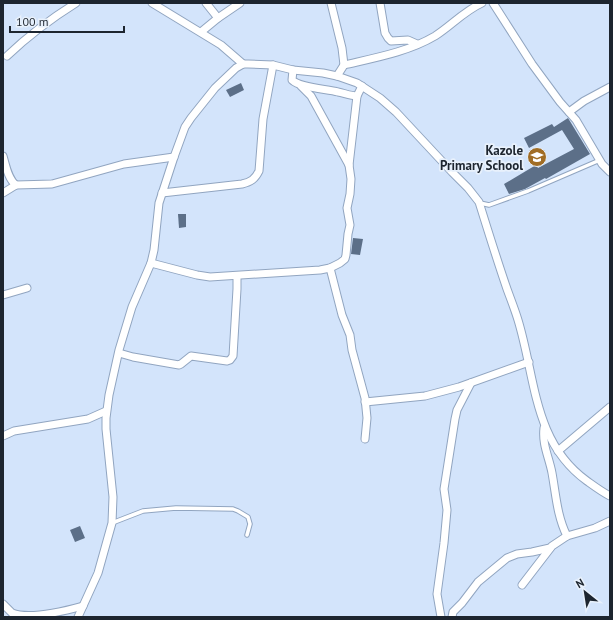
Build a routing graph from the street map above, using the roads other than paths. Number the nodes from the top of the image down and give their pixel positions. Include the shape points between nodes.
1 (76, 3) edge
2 (152, 3) edge
3 (206, 3) edge
4 (240, 3) edge
5 (331, 3) edge
6 (380, 3) edge
7 (482, 3) edge
8 (493, 3) edge
9 (474, 5) edge
10 (218, 18) junction
11 (201, 32) junction
12 (417, 44) junction
13 (7, 56) dead end
14 (243, 64) junction
15 (273, 65) junction
16 (344, 65) junction
17 (293, 70) junction
18 (337, 76) junction
19 (301, 86) junction
20 (362, 86) junction
21 (610, 87) edge
22 (356, 96) junction
23 (569, 112) junction
24 (3, 156) edge
25 (174, 157) junction
26 (600, 160) junction
27 (349, 165) junction
28 (610, 172) edge
29 (16, 185) junction
30 (3, 193) edge
31 (162, 193) junction
32 (479, 202) junction
33 (151, 263) junction
34 (330, 268) junction
35 (237, 276) junction
36 (27, 288) dead end
37 (3, 295) edge
38 (119, 353) junction
39 (529, 362) junction
40 (471, 383) junction
41 (365, 402) junction
42 (610, 407) edge
43 (106, 411) junction
44 (544, 426) junction
45 (3, 436) edge
46 (365, 439) dead end
47 (558, 451) junction
48 (610, 496) edge
49 (610, 522) edge
50 (112, 523) junction
51 (247, 535) dead end
52 (567, 536) junction
53 (550, 548) junction
54 (522, 585) dead end
55 (3, 604) edge
56 (83, 606) junction
57 (46, 616) edge
58 (78, 617) edge
59 (441, 617) edge
60 (452, 617) edge

1 - 13 street
2 - 11 street
3 - 10 street
4 - 10 street
5 - 16 street
6 - 12 street via 388,38 391,41 408,40
7 - 9 street
8 - 23 street via 532,64
9 - 12 street via 434,36
10 - 11 street
11 - 14 street
12 - 16 street via 398,52
14 - 15 street
14 - 25 street via 215,88 191,118
15 - 17 street
15 - 31 street via 263,119 259,171 255,178 242,184
16 - 18 street
17 - 18 street
17 - 19 street via 292,80
18 - 20 street
19 - 22 street
19 - 27 street via 314,100
20 - 22 street
20 - 32 street via 396,112
21 - 23 street
22 - 27 street
23 - 26 street
24 - 29 street via 9,176
25 - 29 street via 124,164 52,184
25 - 31 street
26 - 28 street
26 - 32 lane via 489,205
27 - 34 street via 351,179 347,208 350,225 346,255 345,259
29 - 30 street
31 - 33 street
32 - 39 street via 518,319
33 - 35 street via 210,277
33 - 38 street via 132,307
34 - 35 street
34 - 41 street via 350,335
35 - 38 street via 233,357 230,360 190,356 179,365
36 - 37 street
38 - 43 street
39 - 40 street
39 - 44 street
40 - 41 street via 425,396
40 - 59 street via 455,419 444,489 444,543 437,594
41 - 46 street
42 - 47 street
43 - 45 street via 88,419 14,431
43 - 50 street via 113,497
44 - 47 street
44 - 52 street via 542,439 552,473 558,514
47 - 48 street via 580,476
49 - 52 street
50 - 51 lane via 148,510 233,509 248,517 250,524
50 - 56 street via 98,573
52 - 53 street
53 - 54 street
53 - 60 street via 507,558 478,582
55 - 57 street via 13,613
56 - 57 street
56 - 58 street

